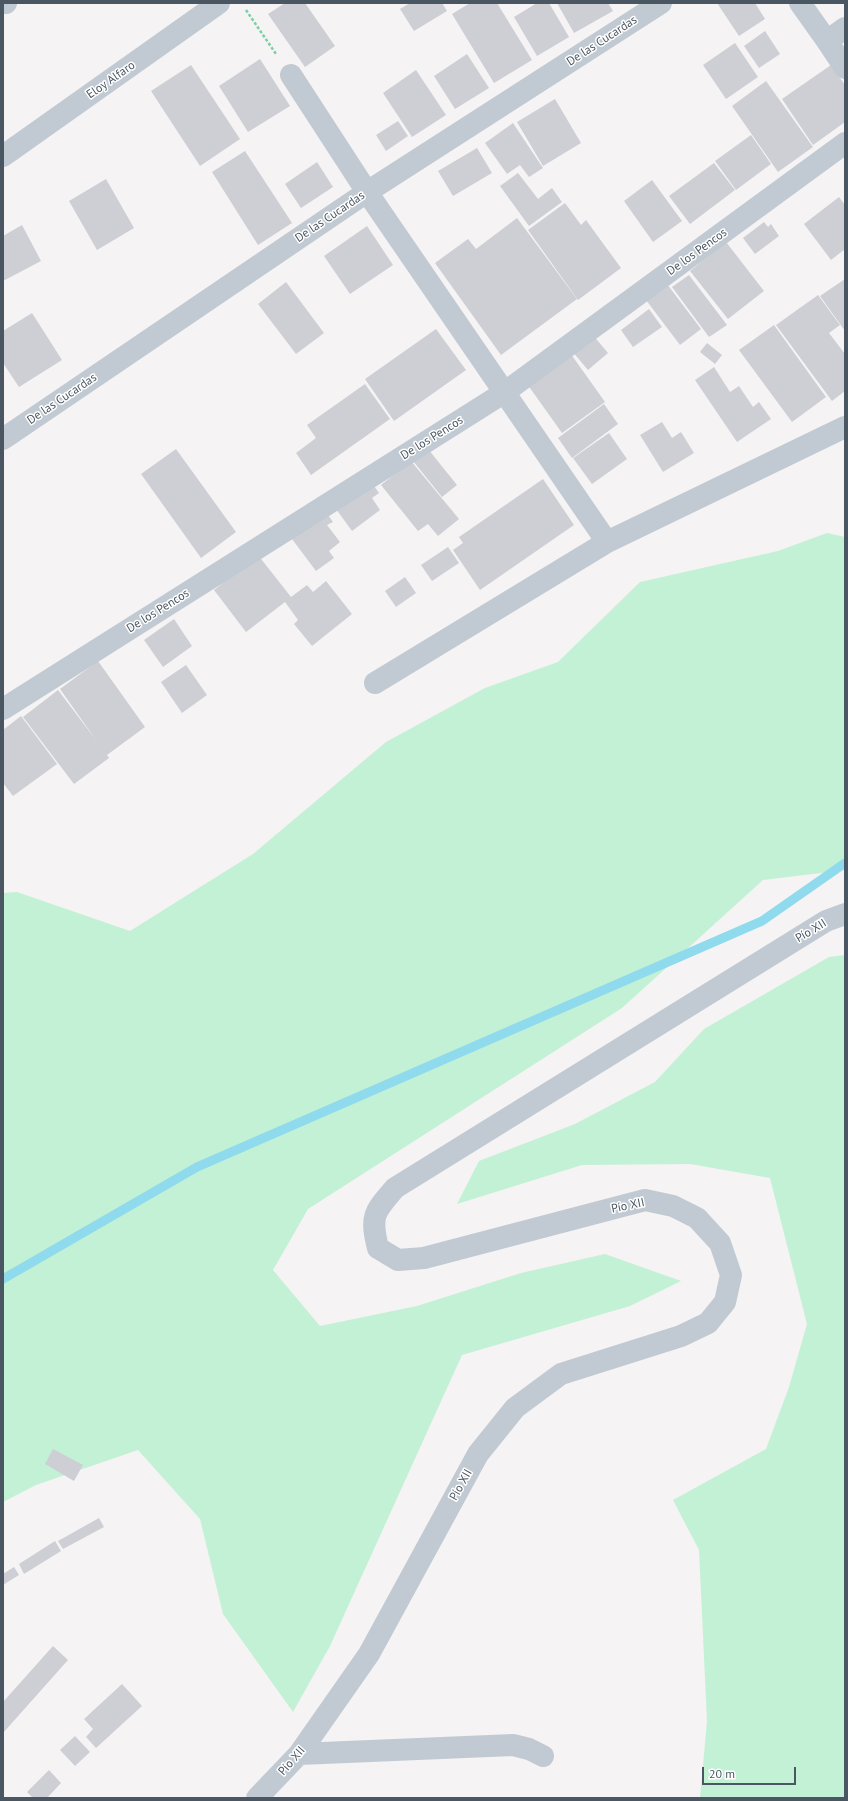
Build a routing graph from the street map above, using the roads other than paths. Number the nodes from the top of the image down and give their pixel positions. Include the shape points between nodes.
1 (6, 3) edge
2 (219, 3) edge
3 (661, 3) edge
4 (800, 3) edge
5 (3, 4) edge
6 (845, 28) edge
7 (827, 41) junction
8 (845, 68) edge
9 (291, 75) road end
10 (845, 143) edge
11 (3, 156) edge
12 (367, 192) junction
13 (505, 392) junction
14 (845, 427) edge
15 (3, 439) edge
16 (607, 542) junction
17 (375, 683) dead end
18 (3, 709) edge
19 (845, 914) edge
20 (299, 1754) junction
21 (543, 1756) dead end
22 (257, 1798) edge

1 - 5 street
2 - 11 street, Eloy Alfaro
3 - 12 street, De las Cucardas
4 - 7 street
6 - 7 street
7 - 8 street
9 - 12 street
10 - 13 street, De los Pencos
12 - 13 street
12 - 15 street, De las Cucardas
13 - 16 street
13 - 18 street, De los Pencos
14 - 16 street
16 - 17 street
19 - 20 street, Pío XII via 826,921 395,1188 377,1210 373,1227 378,1248 398,1260 424,1258 645,1200 673,1206 697,1218 720,1243 731,1275 725,1302 708,1323 680,1336 561,1374 515,1408 478,1454 368,1654
20 - 21 street via 513,1745
20 - 22 street, Pío XII

